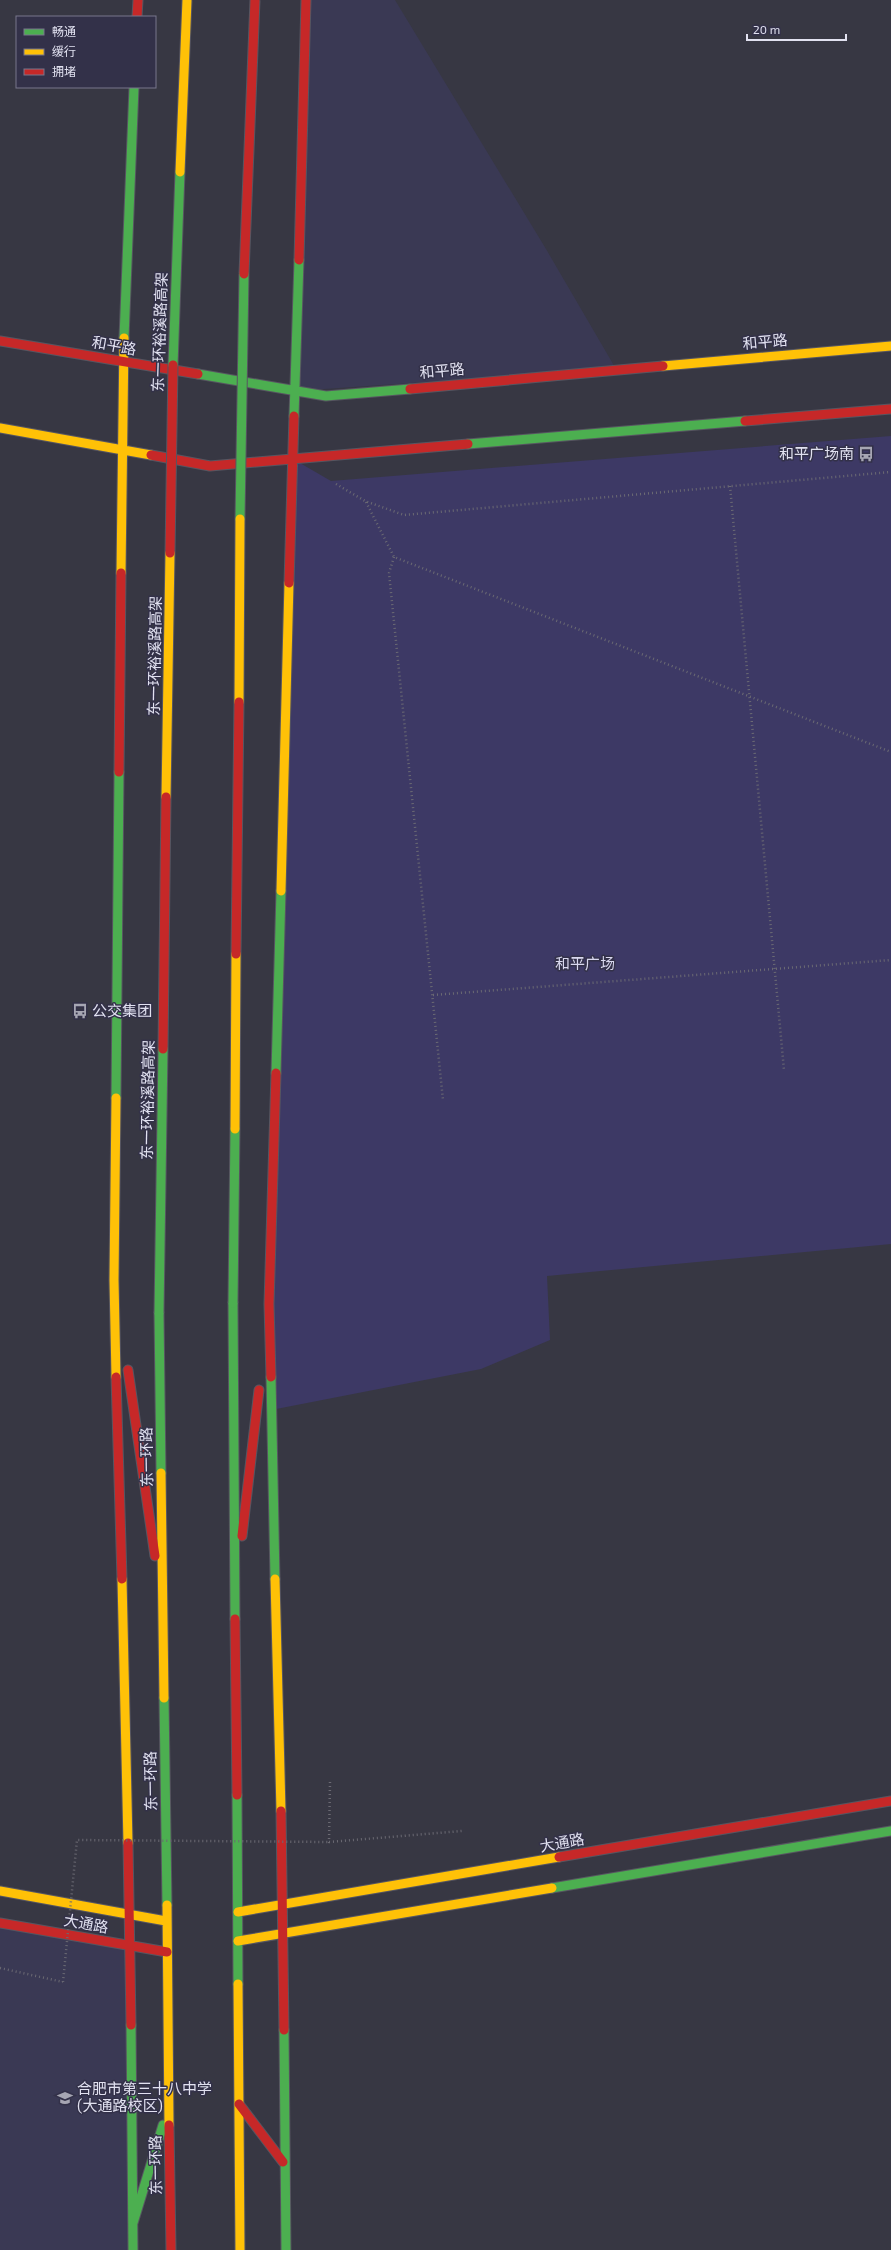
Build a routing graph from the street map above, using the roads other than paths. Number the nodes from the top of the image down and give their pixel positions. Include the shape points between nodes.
1 (138, 0) edge
2 (187, 0) edge
3 (255, 0) edge
4 (306, 0) edge
5 (137, 16) edge
6 (134, 88) edge
7 (0, 341) edge
8 (891, 346) edge
9 (123, 362) junction
10 (295, 391) junction
11 (891, 410) edge
12 (0, 428) edge
13 (122, 450) junction
14 (293, 459) junction
15 (114, 1280) junction
16 (269, 1304) junction
17 (159, 1312) joint
18 (262, 1367) dead end
19 (260, 1383) dead end
20 (235, 1595) junction
21 (162, 1604) junction
22 (891, 1801) edge
23 (891, 1831) edge
24 (0, 1891) edge
25 (283, 1904) junction
26 (238, 1912) junction
27 (130, 1914) junction
28 (166, 1921) junction
29 (0, 1923) edge
30 (283, 1934) junction
31 (238, 1941) junction
32 (129, 1946) junction
33 (167, 1952) junction
34 (240, 2104) junction
35 (169, 2105) junction
36 (283, 2162) junction
37 (133, 2224) junction
38 (134, 2250) edge
39 (171, 2250) edge
40 (240, 2250) edge
41 (286, 2250) edge

1 - 5 main road
2 - 17 main road, 东一环裕溪路高架, bridge via 173,340
3 - 20 main road, bridge via 242,334 233,1303
4 - 10 main road
6 - 9 main road
7 - 9 main road, 和平路
8 - 10 main road, 和平路 via 326,396
9 - 10 main road, 和平路
9 - 13 main road
10 - 14 main road
11 - 14 main road
12 - 13 main road
13 - 14 main road via 210,466
13 - 15 main road
14 - 16 main road
15 - 21 main road
15 - 27 main road
16 - 18 main road
16 - 25 main road
17 - 21 main road, 东一环路
19 - 20 main road
20 - 26 main road
21 - 28 main road, 东一环路
22 - 25 main road, 大通路
23 - 30 main road
24 - 27 main road, 大通路
25 - 26 main road, 大通路
25 - 30 main road
26 - 31 main road
27 - 28 main road, 大通路
27 - 32 main road
28 - 33 main road, 东一环路
29 - 32 main road, 大通路
30 - 31 main road
30 - 36 main road
31 - 34 main road
32 - 33 main road, 大通路
32 - 37 main road
33 - 35 main road, 东一环路
34 - 36 main road
34 - 40 main road
35 - 37 main road
35 - 39 main road, 东一环路
36 - 41 main road
37 - 38 main road

